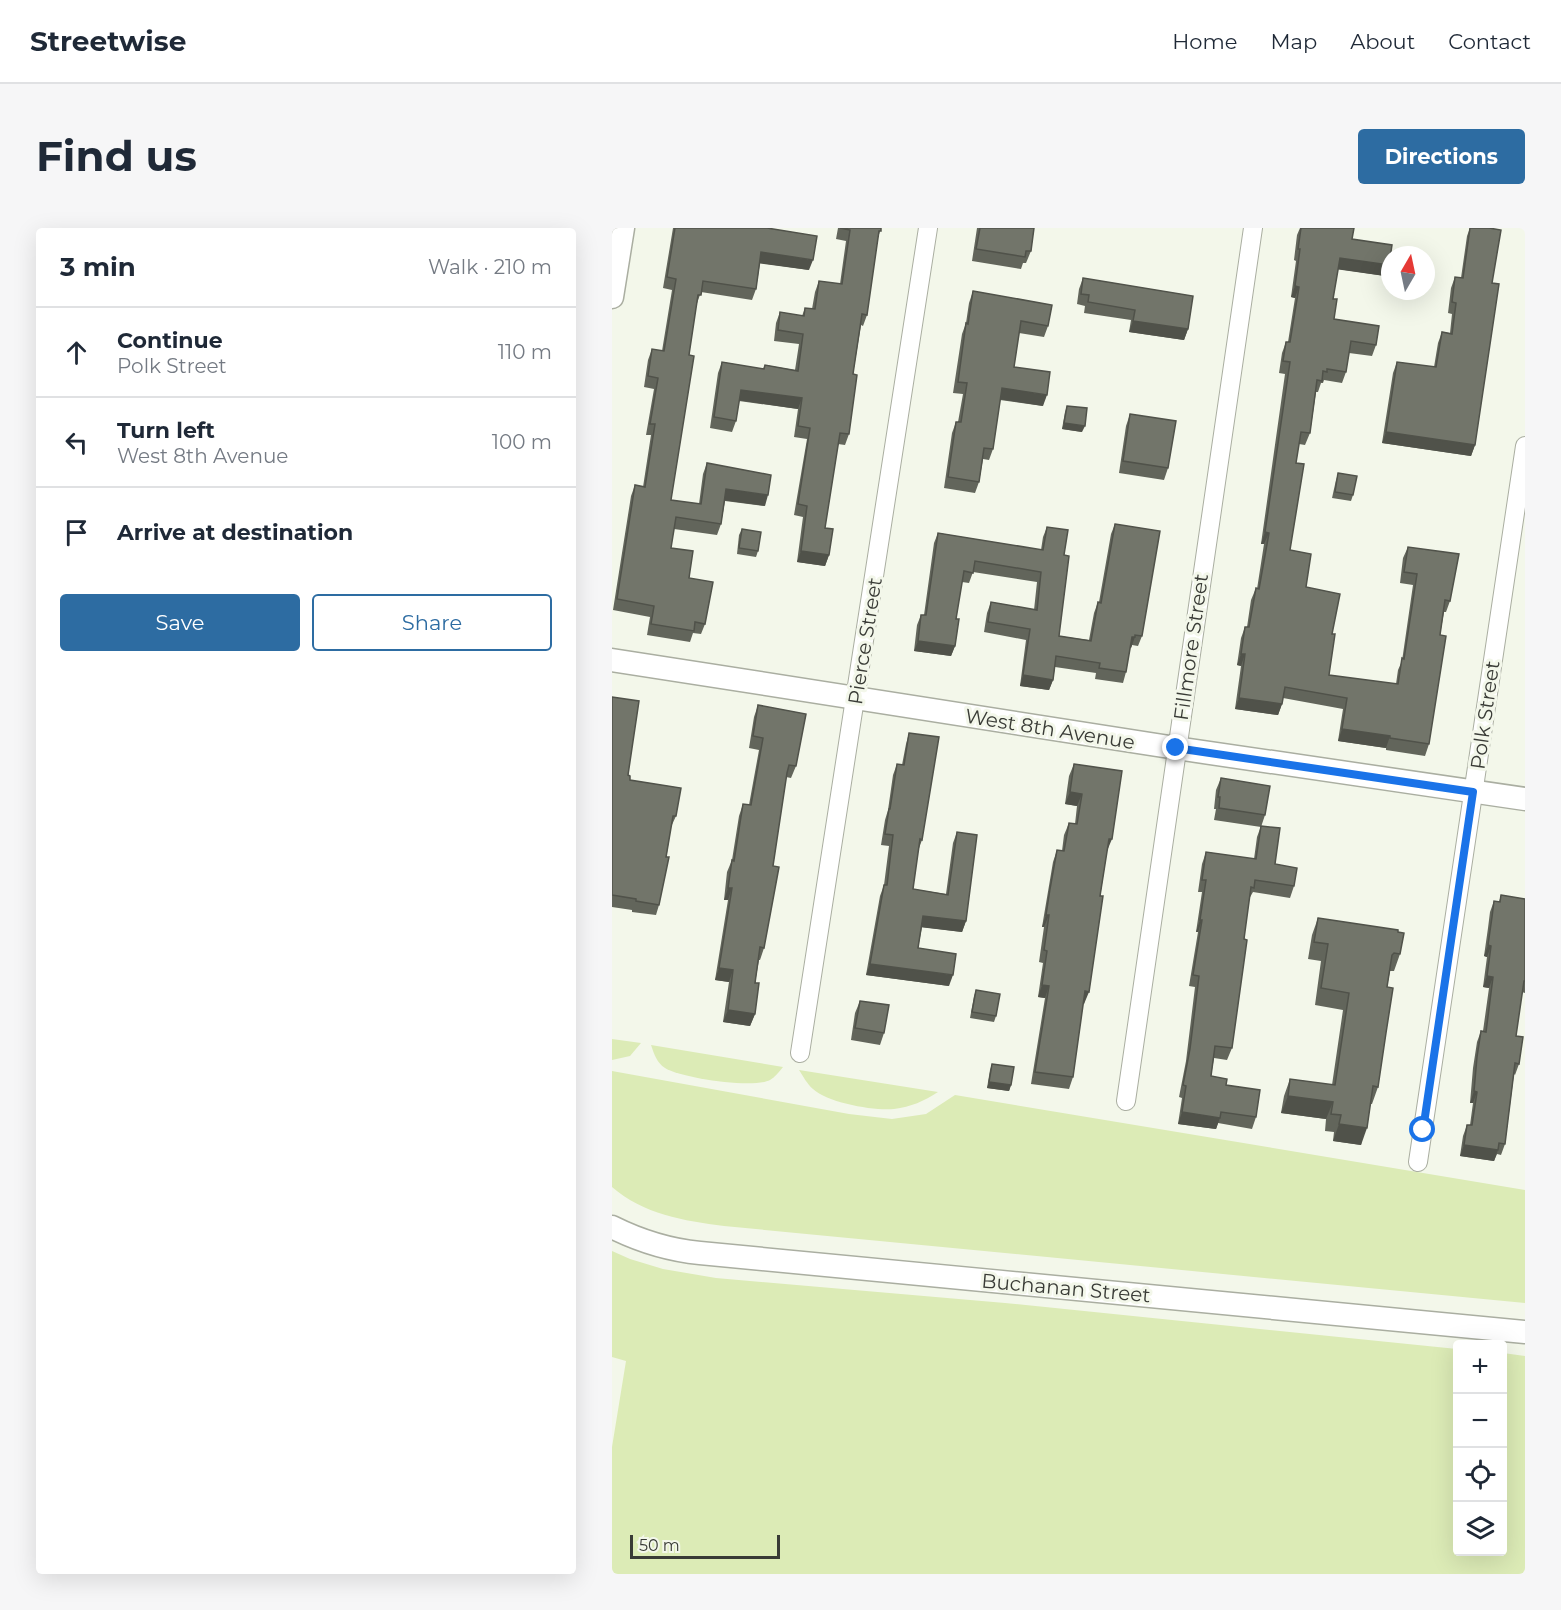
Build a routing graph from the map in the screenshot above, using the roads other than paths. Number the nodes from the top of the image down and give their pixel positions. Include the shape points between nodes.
1 (623, 228) edge
2 (928, 228) edge
3 (1253, 228) edge
4 (612, 297) edge
5 (1525, 446) edge
6 (612, 660) edge
7 (856, 699) junction
8 (1176, 748) junction
9 (1473, 792) junction
10 (1525, 799) edge
11 (800, 1053) dead end
12 (1126, 1101) dead end
13 (1418, 1162) dead end
14 (612, 1227) edge
15 (1525, 1332) edge

1 - 4 street
2 - 7 street, Pierce Street
3 - 8 street, Fillmore Street
5 - 9 street, Polk Street
6 - 7 street, West 8th Avenue
7 - 8 street, West 8th Avenue
7 - 11 street, Pierce Street
8 - 9 street, West 8th Avenue
8 - 12 street, Fillmore Street
9 - 10 street, West 8th Avenue
9 - 13 street, Polk Street
14 - 15 street, Buchanan Street via 646,1242 682,1251

